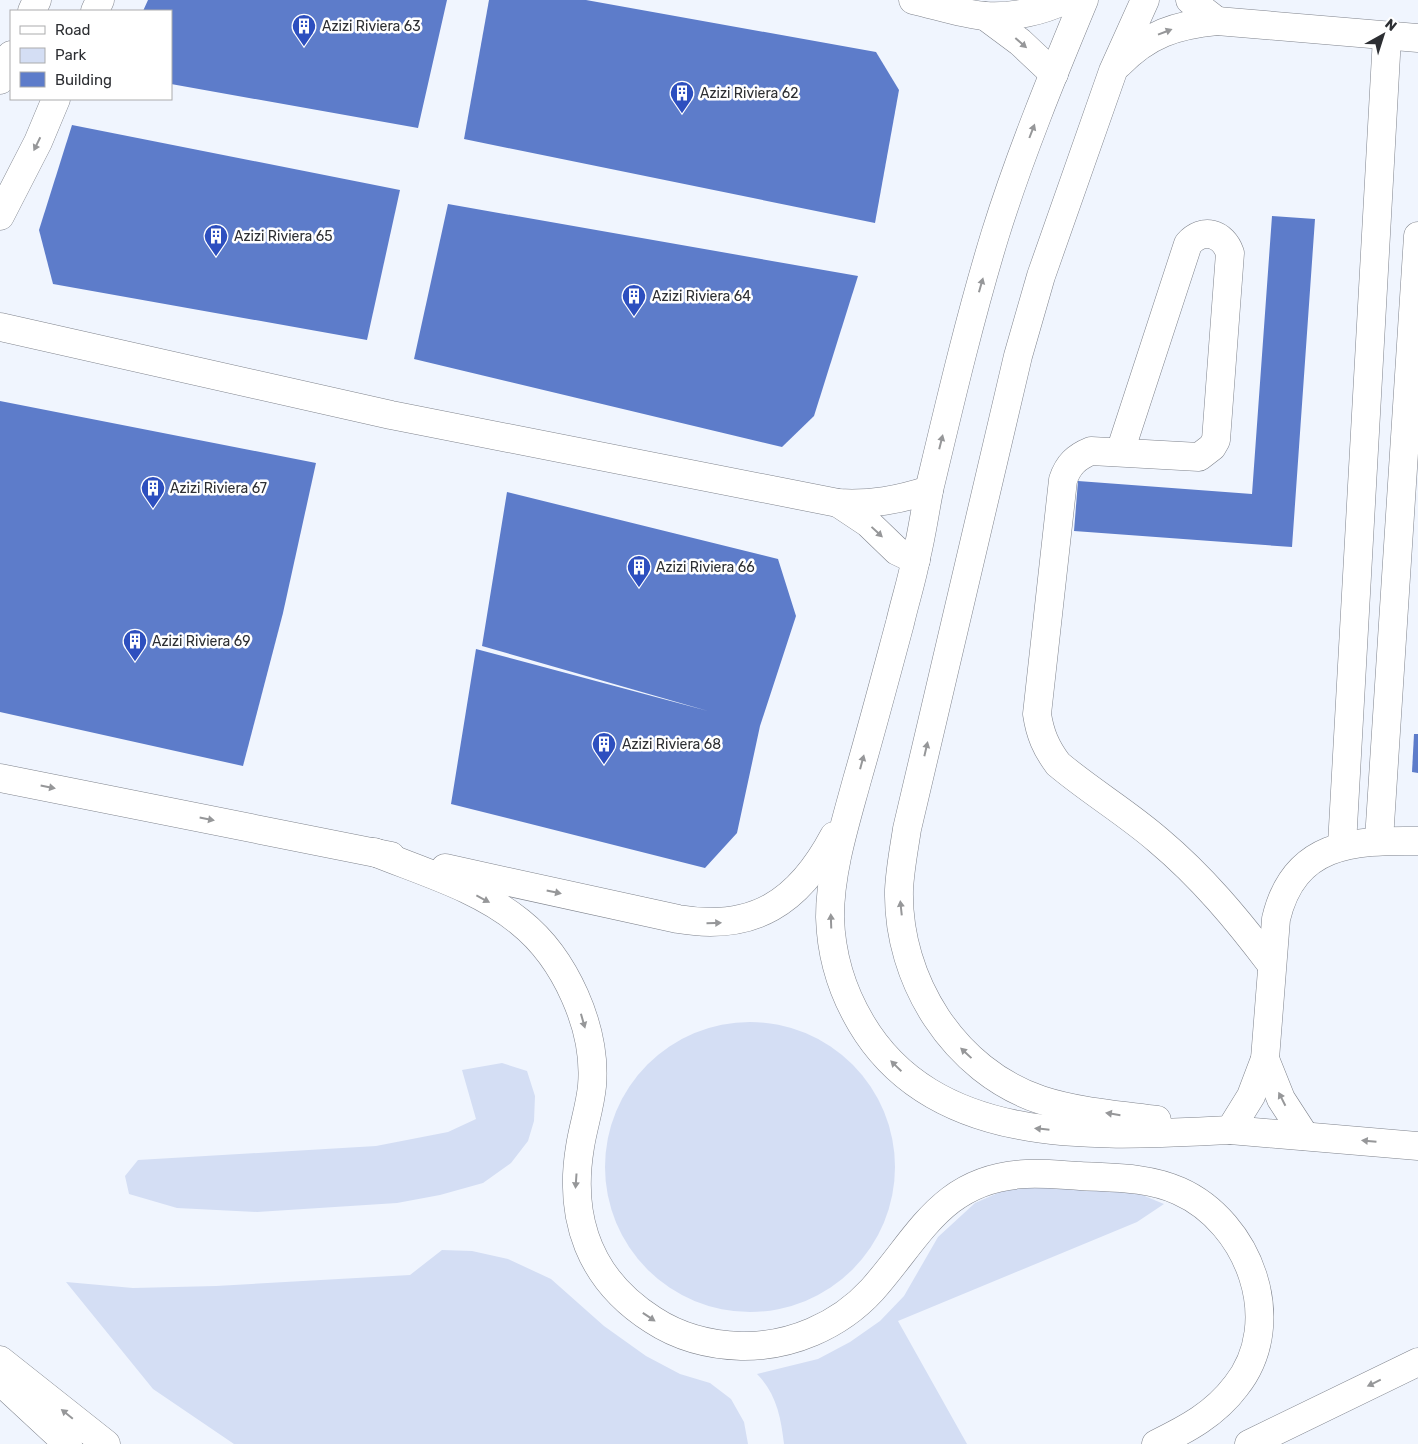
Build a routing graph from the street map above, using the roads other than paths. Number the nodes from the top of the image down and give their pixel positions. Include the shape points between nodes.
1 (913, 0) edge
2 (1065, 0) edge
3 (1084, 0) edge
4 (1145, 0) edge
5 (1190, 0) edge
6 (986, 16) junction
7 (1217, 21) junction
8 (1387, 36) junction
9 (1418, 38) edge
10 (10, 57) edge
11 (1113, 71) junction
12 (1054, 74) junction
13 (0, 80) edge
14 (56, 100) edge
15 (0, 216) edge
16 (1418, 236) edge
17 (6, 324) edge
18 (1414, 348) edge
19 (1120, 452) junction
20 (930, 490) junction
21 (838, 503) junction
22 (916, 560) junction
23 (0, 778) edge
24 (849, 809) junction
25 (1379, 840) junction
26 (1418, 841) edge
27 (1342, 845) junction
28 (374, 852) junction
29 (1271, 964) junction
30 (1266, 1059) junction
31 (1230, 1130) junction
32 (1305, 1136) junction
33 (1418, 1146) edge
34 (0, 1360) edge
35 (1418, 1362) edge
36 (0, 1381) edge
37 (68, 1444) edge
38 (106, 1444) edge
39 (1156, 1444) edge
40 (1249, 1444) edge

1 - 6 main road
2 - 6 main road via 1038,10
3 - 12 main road
4 - 11 main road
5 - 7 main road
6 -> 12 main road
7 - 8 main road
11 -> 7 main road via 1134,49 1159,34 1187,24
8 - 9 main road
8 - 27 main road
10 - 13 main road
31 -> 11 main road via 1063,1106 1039,1099 996,1078 957,1045 926,1002 906,950 902,923 899,890 907,829 1018,356 1066,198
20 -> 12 main road via 996,234
14 -> 15 main road
16 - 18 main road
17 - 21 main road via 391,415
18 - 25 main road
19 - 19 main road via 1190,459 1206,453 1216,440 1230,253 1216,235 1200,234 1188,244
19 - 29 main road via 1091,451 1081,455 1072,461 1063,480 1037,714 1040,732 1058,764 1157,839 1195,873
20 - 21 main road via 889,502
20 - 22 main road
21 -> 22 main road via 868,523 897,551
24 -> 22 main road
23 -> 28 main road
28 -> 24 main road via 678,920 720,923 760,913 800,887 816,869
31 -> 24 main road via 1126,1134 1032,1127 967,1111 941,1100 896,1068 857,1017 839,974 833,946 832,890
25 - 26 main road
25 - 27 main road
27 - 29 main road via 1322,853 1291,880 1281,898 1276,918
28 -> 39 main road via 465,889 496,906 521,922 543,944 557,965 580,1010 591,1060 592,1086 575,1186 578,1216 586,1241 598,1265 620,1292 653,1320 677,1333 710,1342 754,1346 780,1343 829,1324 870,1292 936,1211 968,1189 1005,1176 1043,1174 1136,1179 1166,1186 1201,1203 1234,1238 1246,1258 1258,1294 1258,1332 1248,1368 1233,1390 1206,1416
29 - 30 main road
30 - 31 main road
32 -> 30 main road via 1281,1099
31 - 32 main road
33 -> 32 main road
38 -> 34 main road
35 -> 40 main road
36 - 37 main road

